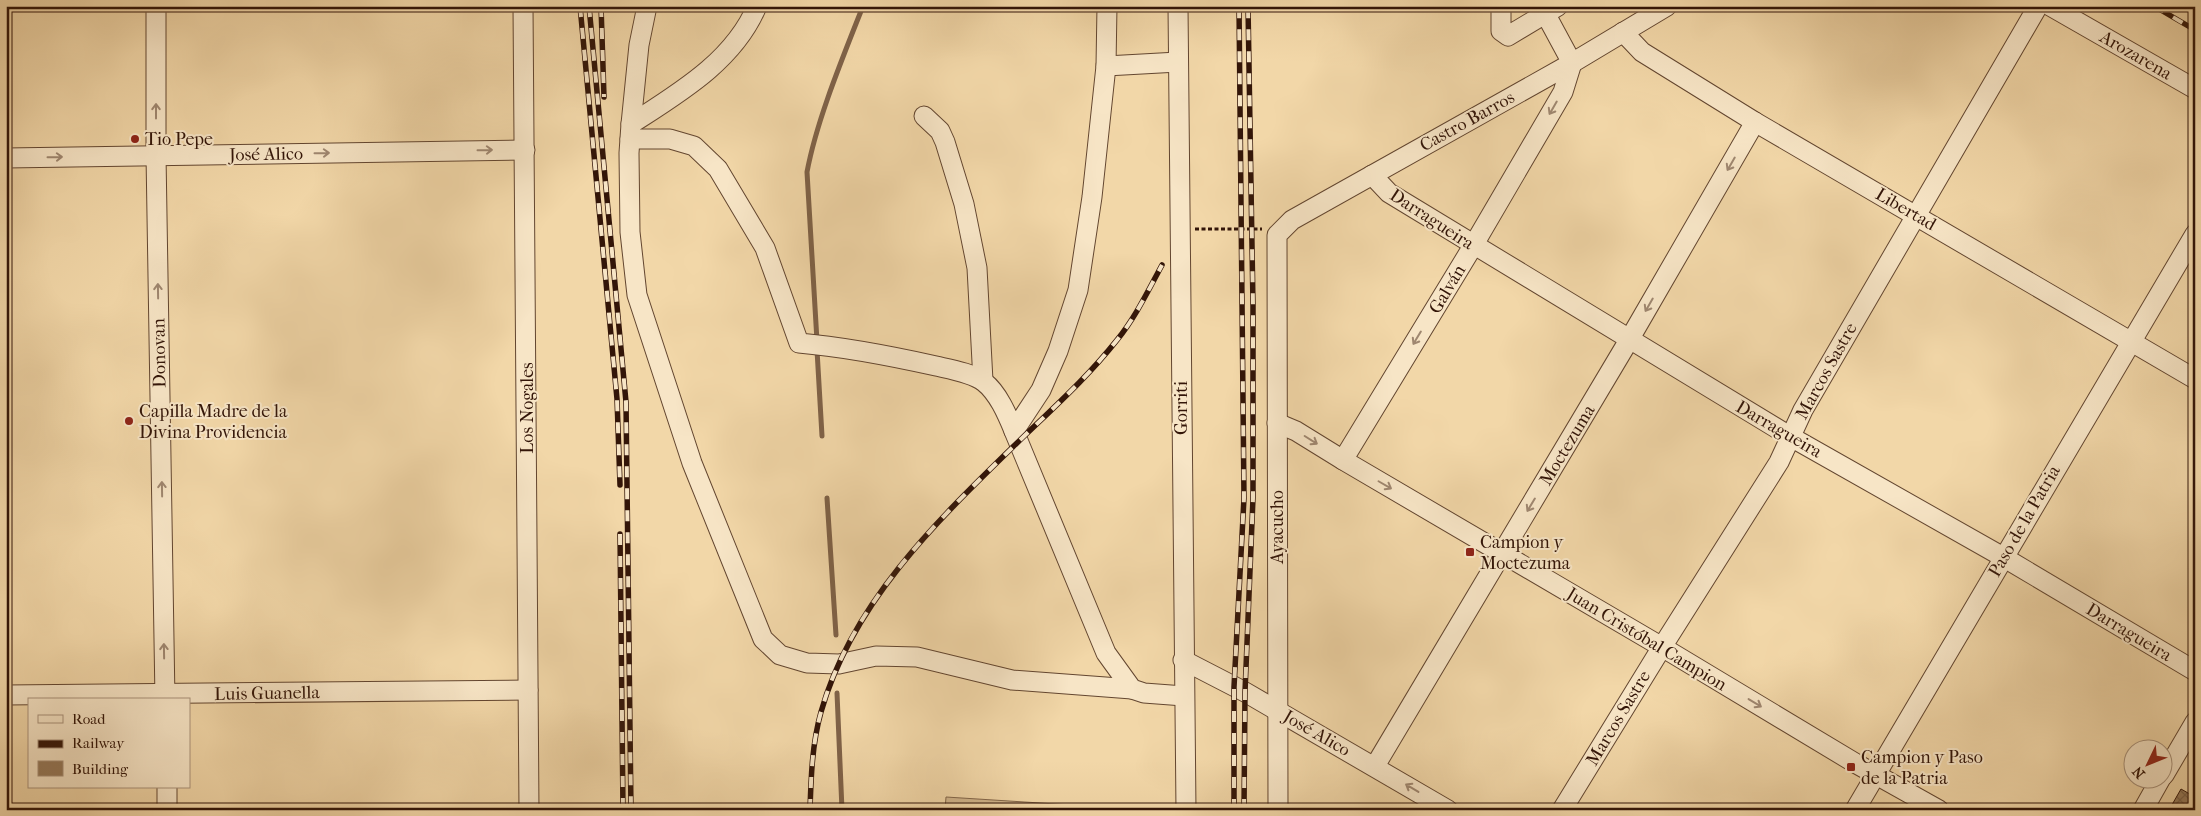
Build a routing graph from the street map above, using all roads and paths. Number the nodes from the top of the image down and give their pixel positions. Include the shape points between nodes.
1 (156, 6) edge
2 (523, 6) edge
3 (647, 6) edge
4 (757, 6) edge
5 (1107, 6) edge
6 (1178, 6) edge
7 (1501, 6) edge
8 (1667, 6) edge
9 (2038, 6) edge
10 (2050, 6) edge
11 (1552, 10) edge
12 (1623, 32) junction
13 (1178, 62) junction
14 (1572, 63) junction
15 (1106, 66) junction
16 (2195, 89) edge
17 (924, 116) dead end
18 (1755, 122) junction
19 (630, 132) junction
20 (525, 150) junction
21 (156, 155) junction
22 (6, 158) edge
23 (1372, 174) junction
24 (1915, 214) junction
25 (1180, 229) junction
26 (2195, 234) edge
27 (1279, 237) junction
28 (1473, 246) junction
29 (1629, 340) junction
30 (2130, 341) junction
31 (2195, 379) edge
32 (983, 381) junction
33 (1277, 423) junction
34 (1014, 430) junction
35 (1791, 437) junction
36 (1343, 460) junction
37 (1502, 553) junction
38 (2003, 557) junction
39 (1662, 647) junction
40 (1184, 660) junction
41 (2195, 671) edge
42 (1132, 689) junction
43 (528, 690) junction
44 (6, 695) edge
45 (1184, 696) junction
46 (165, 697) edge
47 (1278, 711) junction
48 (2195, 722) edge
49 (2174, 758) edge
50 (1375, 766) junction
51 (1876, 774) junction
52 (167, 788) edge
53 (2155, 788) edge
54 (167, 810) edge
55 (529, 810) edge
56 (1186, 810) edge
57 (1278, 810) edge
58 (1448, 810) edge
59 (1562, 810) edge
60 (1855, 810) edge
61 (1939, 810) edge
62 (2143, 810) edge

21 -> 1 street, Donovan
2 - 20 street, Los Nogales
3 - 19 street via 639,45
4 - 19 street via 750,23 733,46
5 - 15 street
6 - 13 street, Gorriti
7 - 11 street via 1501,31 1508,36
8 - 12 street, Castro Barros
9 - 24 street, Marcos Sastre
10 - 16 street, Arozarena
11 - 14 street
12 - 14 street, Castro Barros
12 - 18 street, Libertad via 1642,52
13 - 15 street
13 - 25 street, Gorriti
14 - 23 street, Castro Barros
14 -> 28 street, Galván via 1563,92
15 - 34 street via 1078,290 1058,352 1040,390
17 - 32 street via 942,137 964,204 978,268
18 - 24 street, Libertad
18 -> 29 street, Moctezuma
19 - 32 street via 694,146 718,169 765,248 799,343 865,351 929,364
19 - 42 street via 630,232 637,295 692,463 763,638 780,655 807,663 839,664 876,656 917,657 1012,680
21 -> 20 street, José Alico
20 - 43 street, Los Nogales
22 -> 21 street, José Alico
46 -> 21 street, Donovan
23 - 27 street, Castro Barros via 1292,220
23 - 28 street, Darragueira via 1389,193
24 - 30 street, Libertad
24 - 35 street, Marcos Sastre via 1803,410
25 - 27 path
25 - 40 street, Gorriti
26 - 30 street, Paso de la Patria
27 - 33 street, Ayacucho
28 - 29 street, Darragueira
28 -> 36 street, Galván
29 - 35 street, Darragueira
29 -> 37 street, Moctezuma
30 - 31 street, Libertad
30 - 38 street, Paso de la Patria
32 - 34 street via 1007,414
33 -> 36 street, Juan Cristóbal Campion
33 - 47 street, Ayacucho
34 - 42 street via 1106,653
35 - 38 street, Darragueira
35 - 39 street, Marcos Sastre via 1779,462
36 -> 37 street, Juan Cristóbal Campion
37 - 39 street, Juan Cristóbal Campion
37 - 50 street, Moctezuma
38 - 41 street, Darragueira
38 - 51 street, Paso de la Patria
39 -> 51 street, Juan Cristóbal Campion
39 - 59 street, Marcos Sastre
40 - 45 street, Gorriti
40 - 47 street, José Alico
42 - 45 street
43 - 46 street, Luis Guanella
43 - 55 street, Los Nogales
44 - 46 street, Luis Guanella
45 - 56 street, Gorriti
47 - 50 street, José Alico
47 - 57 street, Ayacucho
48 - 49 street
58 -> 50 street, José Alico
51 - 60 street, Paso de la Patria
51 - 61 street, Juan Cristóbal Campion
52 - 54 street
53 - 62 street

